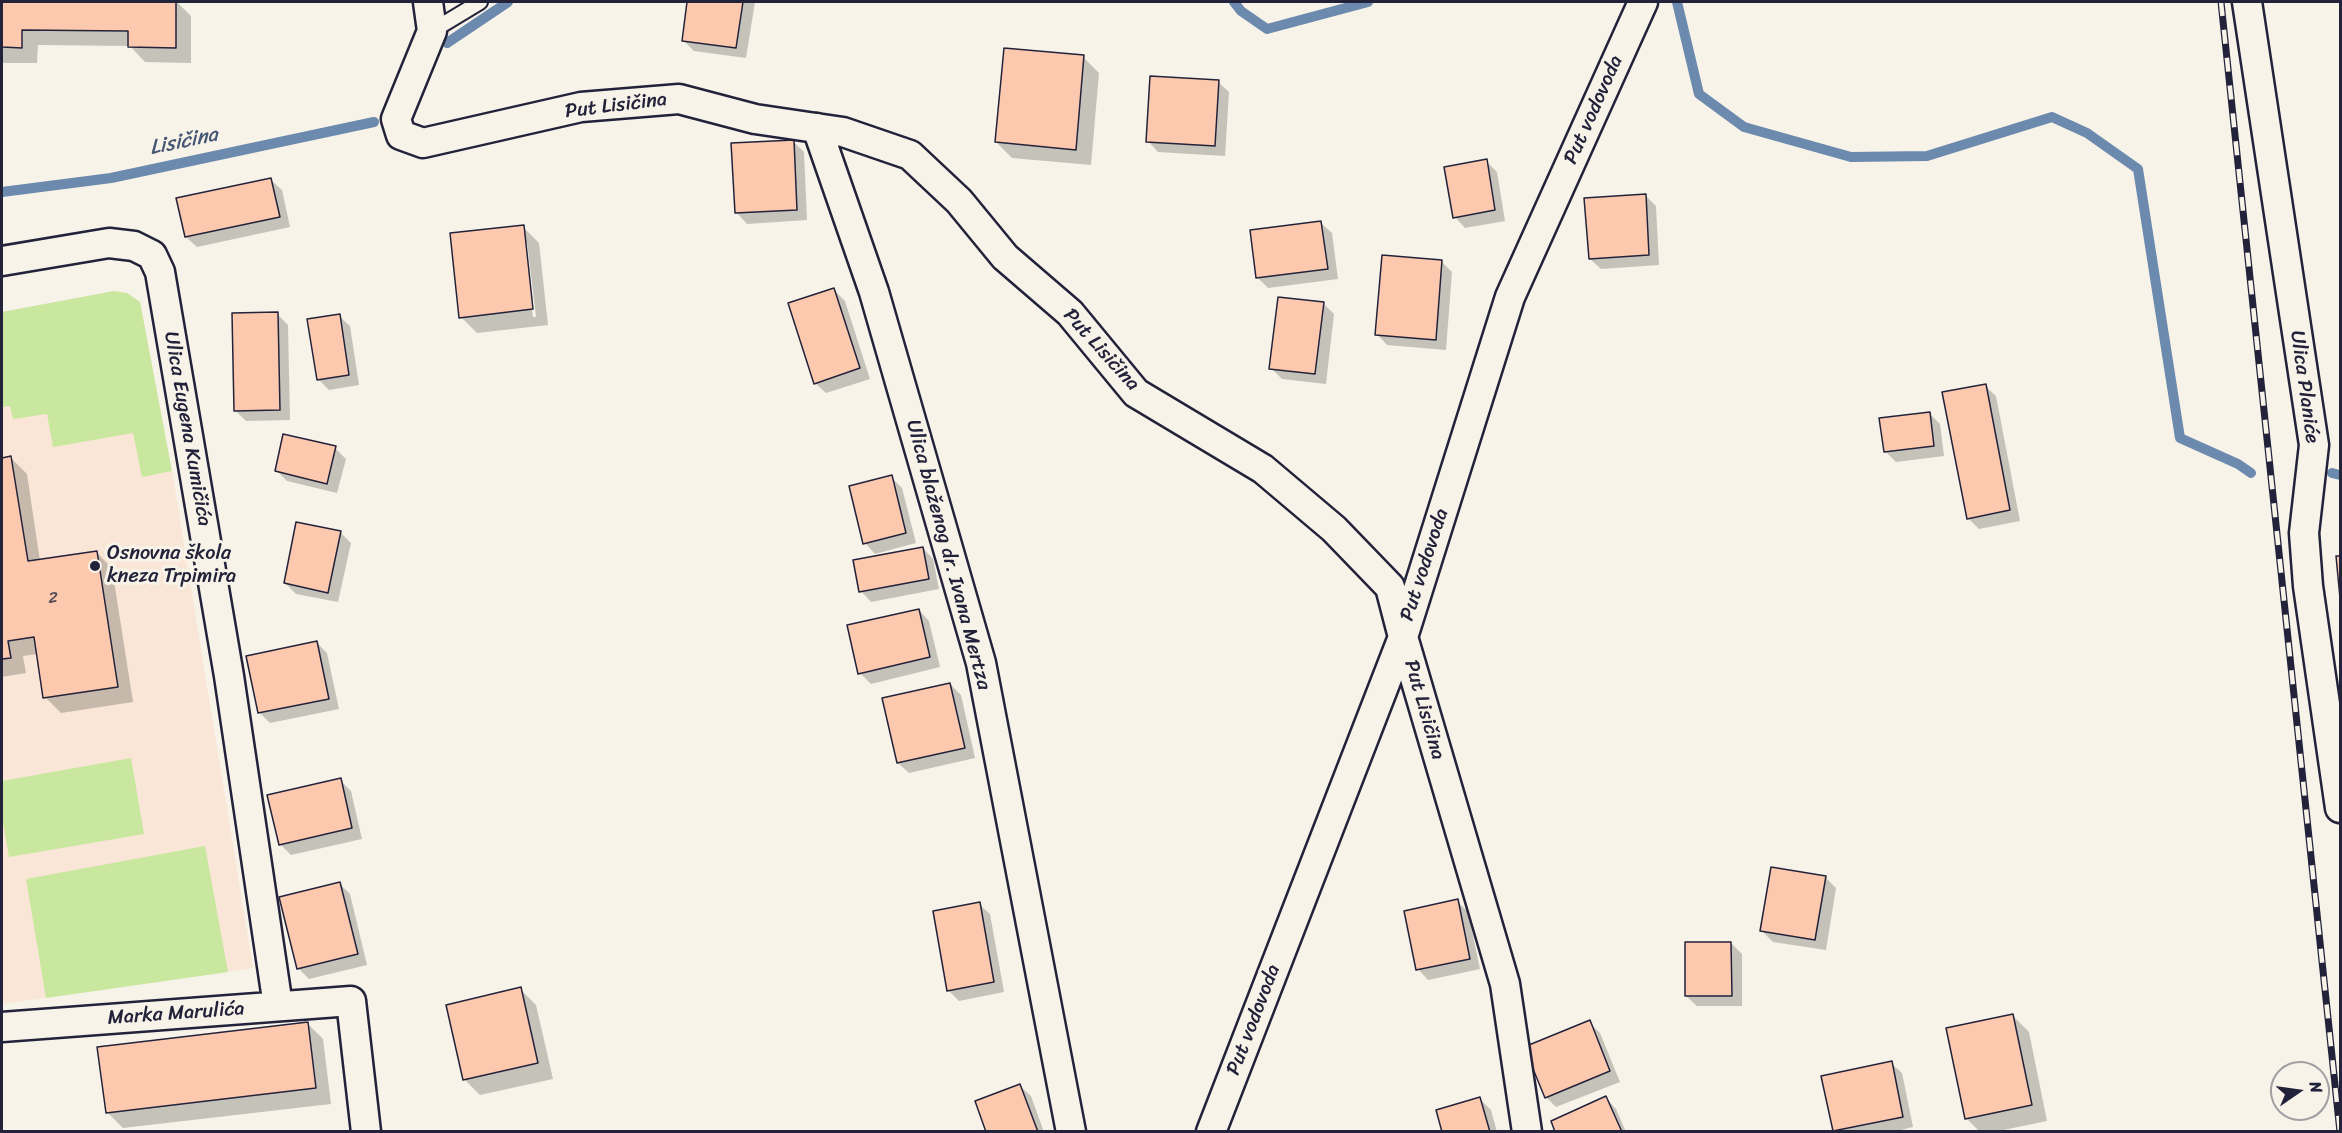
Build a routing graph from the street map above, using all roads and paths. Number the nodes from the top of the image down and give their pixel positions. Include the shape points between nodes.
1 (428, 2) edge
2 (480, 2) edge
3 (1643, 2) edge
4 (2247, 2) edge
5 (432, 32) junction
6 (817, 128) junction
7 (2, 261) edge
8 (1403, 637) junction
9 (2340, 808) edge
10 (278, 1006) junction
11 (2, 1027) edge
12 (366, 1131) edge
13 (1071, 1131) edge
14 (1211, 1131) edge
15 (1527, 1131) edge

1 - 5 street
2 - 5 lane
3 - 8 street, Put vodovoda via 1510,297
4 - 9 street, Ulica Planiće via 2314,445 2304,533
5 - 6 street, Put Lisičina via 396,119 401,135 423,143 581,107 679,99 755,119
6 - 8 street, Put Lisičina via 843,132 910,155 959,201 1005,257 1070,313 1136,393 1263,469 1334,529 1390,587
6 - 13 street, Ulica blaženog dr. Ivana Mertza via 874,292 981,663
7 - 10 street, Ulica Eugena Kumičića via 109,243 134,246 152,255 160,272 229,676
8 - 14 street, Put vodovoda
8 - 15 street, Put Lisičina via 1506,984
10 - 11 street, Marka Marulića
10 - 12 street, Marka Marulića via 351,1000

